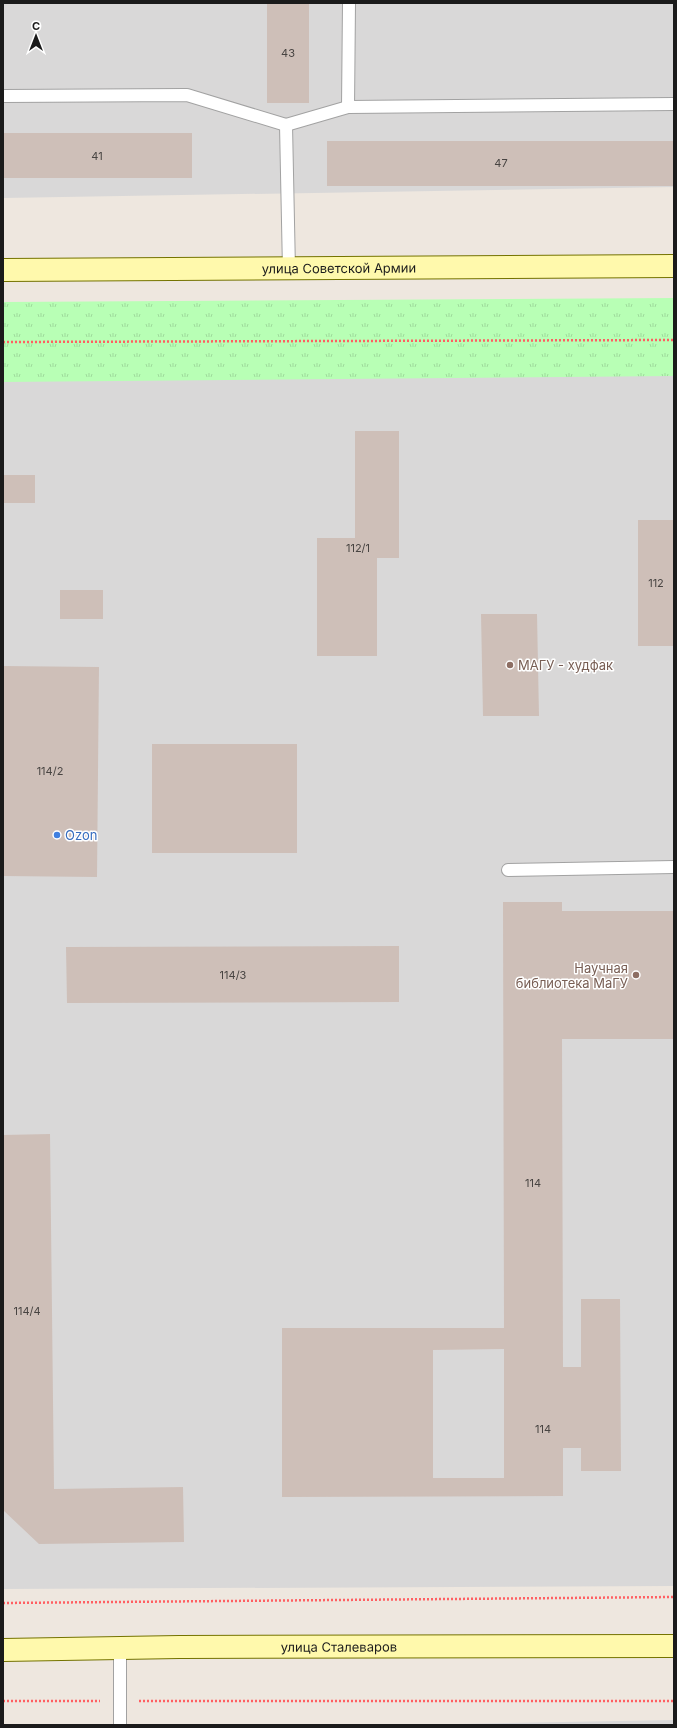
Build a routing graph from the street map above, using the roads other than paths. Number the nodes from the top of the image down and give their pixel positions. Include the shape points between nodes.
1 (349, 3) edge
2 (3, 96) edge
3 (674, 104) edge
4 (348, 107) junction
5 (286, 125) junction
6 (674, 266) edge
7 (3, 270) edge
8 (289, 270) junction
9 (674, 867) edge
10 (508, 870) dead end
11 (674, 1646) edge
12 (120, 1647) junction
13 (3, 1650) edge
14 (120, 1725) edge

1 - 4 lane
2 - 5 lane via 187,95
3 - 4 lane
4 - 5 lane
5 - 8 lane
6 - 8 main road, улица Советской Армии
7 - 8 main road, улица Советской Армии
9 - 10 lane
11 - 12 main road, улица Сталеваров
12 - 13 main road, улица Сталеваров
12 - 14 lane

